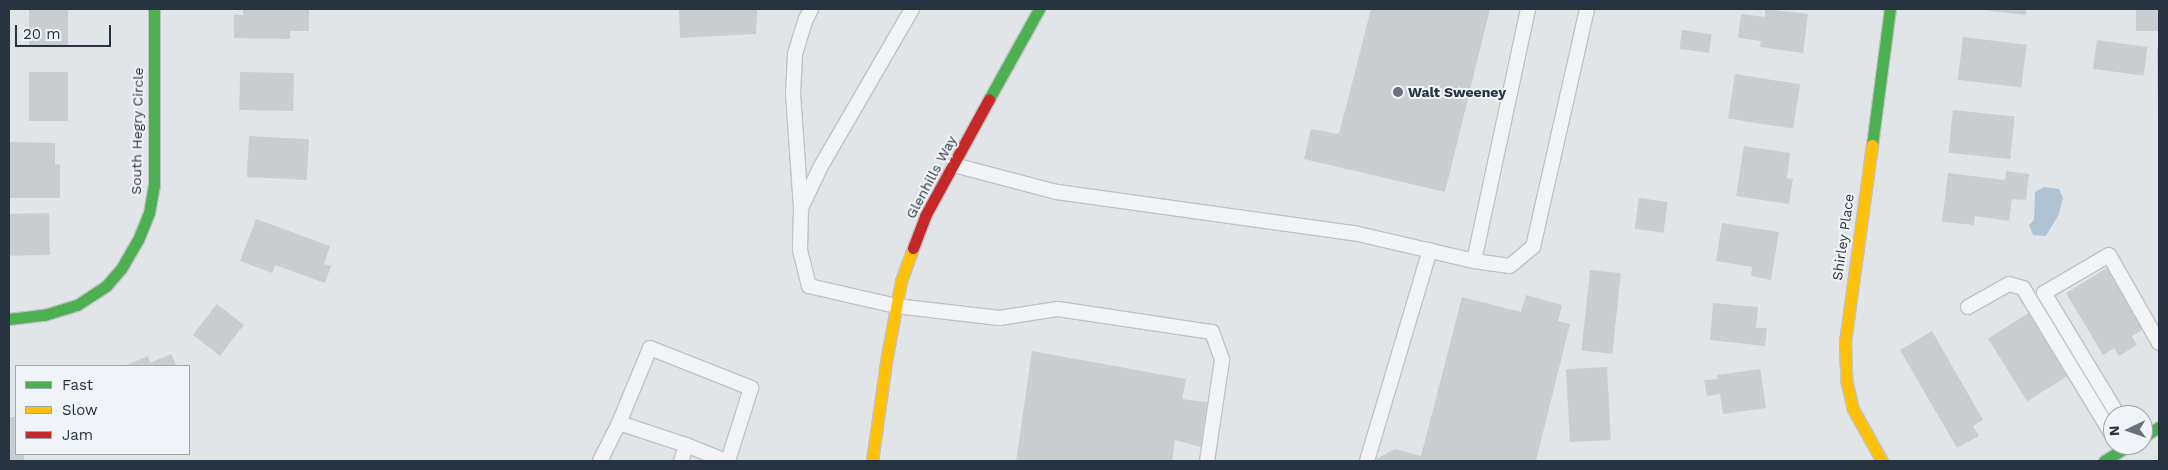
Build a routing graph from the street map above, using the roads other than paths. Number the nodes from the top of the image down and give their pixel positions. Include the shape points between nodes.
1 (154, 9) edge
2 (811, 9) edge
3 (912, 9) edge
4 (1039, 9) edge
5 (1528, 9) edge
6 (1587, 9) edge
7 (1890, 9) edge
8 (954, 165) junction
9 (801, 208) junction
10 (1430, 250) junction
11 (1474, 261) junction
12 (896, 306) junction
13 (1968, 307) dead end
14 (9, 319) edge
15 (2159, 343) edge
16 (2112, 405) edge
17 (2103, 420) edge
18 (619, 422) junction
19 (686, 445) junction
20 (1878, 460) edge
21 (600, 461) edge
22 (682, 461) edge
23 (727, 461) edge
24 (872, 461) edge
25 (1206, 461) edge
26 (1367, 461) edge

1 - 14 street, South Hegry Circle via 154,185 149,213 138,240 122,269 106,286 77,306 44,315
2 - 9 lane via 795,54 793,94
3 - 9 lane via 820,168
4 - 8 street, Glenhills Way
5 - 11 lane
6 - 11 lane via 1534,247 1510,266
7 - 20 street, Shirley Place via 1845,341 1846,379 1853,409
8 - 10 lane via 1057,192 1354,233
8 - 12 street, Glenhills Way via 925,216 901,281
9 - 12 lane via 800,250 809,286
10 - 11 lane
10 - 26 lane
12 - 24 street, Glenhills Way
12 - 25 lane via 999,318 1058,309 1212,332 1222,360
13 - 17 lane via 2009,284 2023,288
15 - 16 lane via 2109,255 2044,293
18 - 19 lane
18 - 21 lane
18 - 23 lane via 650,348 751,388
19 - 22 lane
19 - 23 lane

